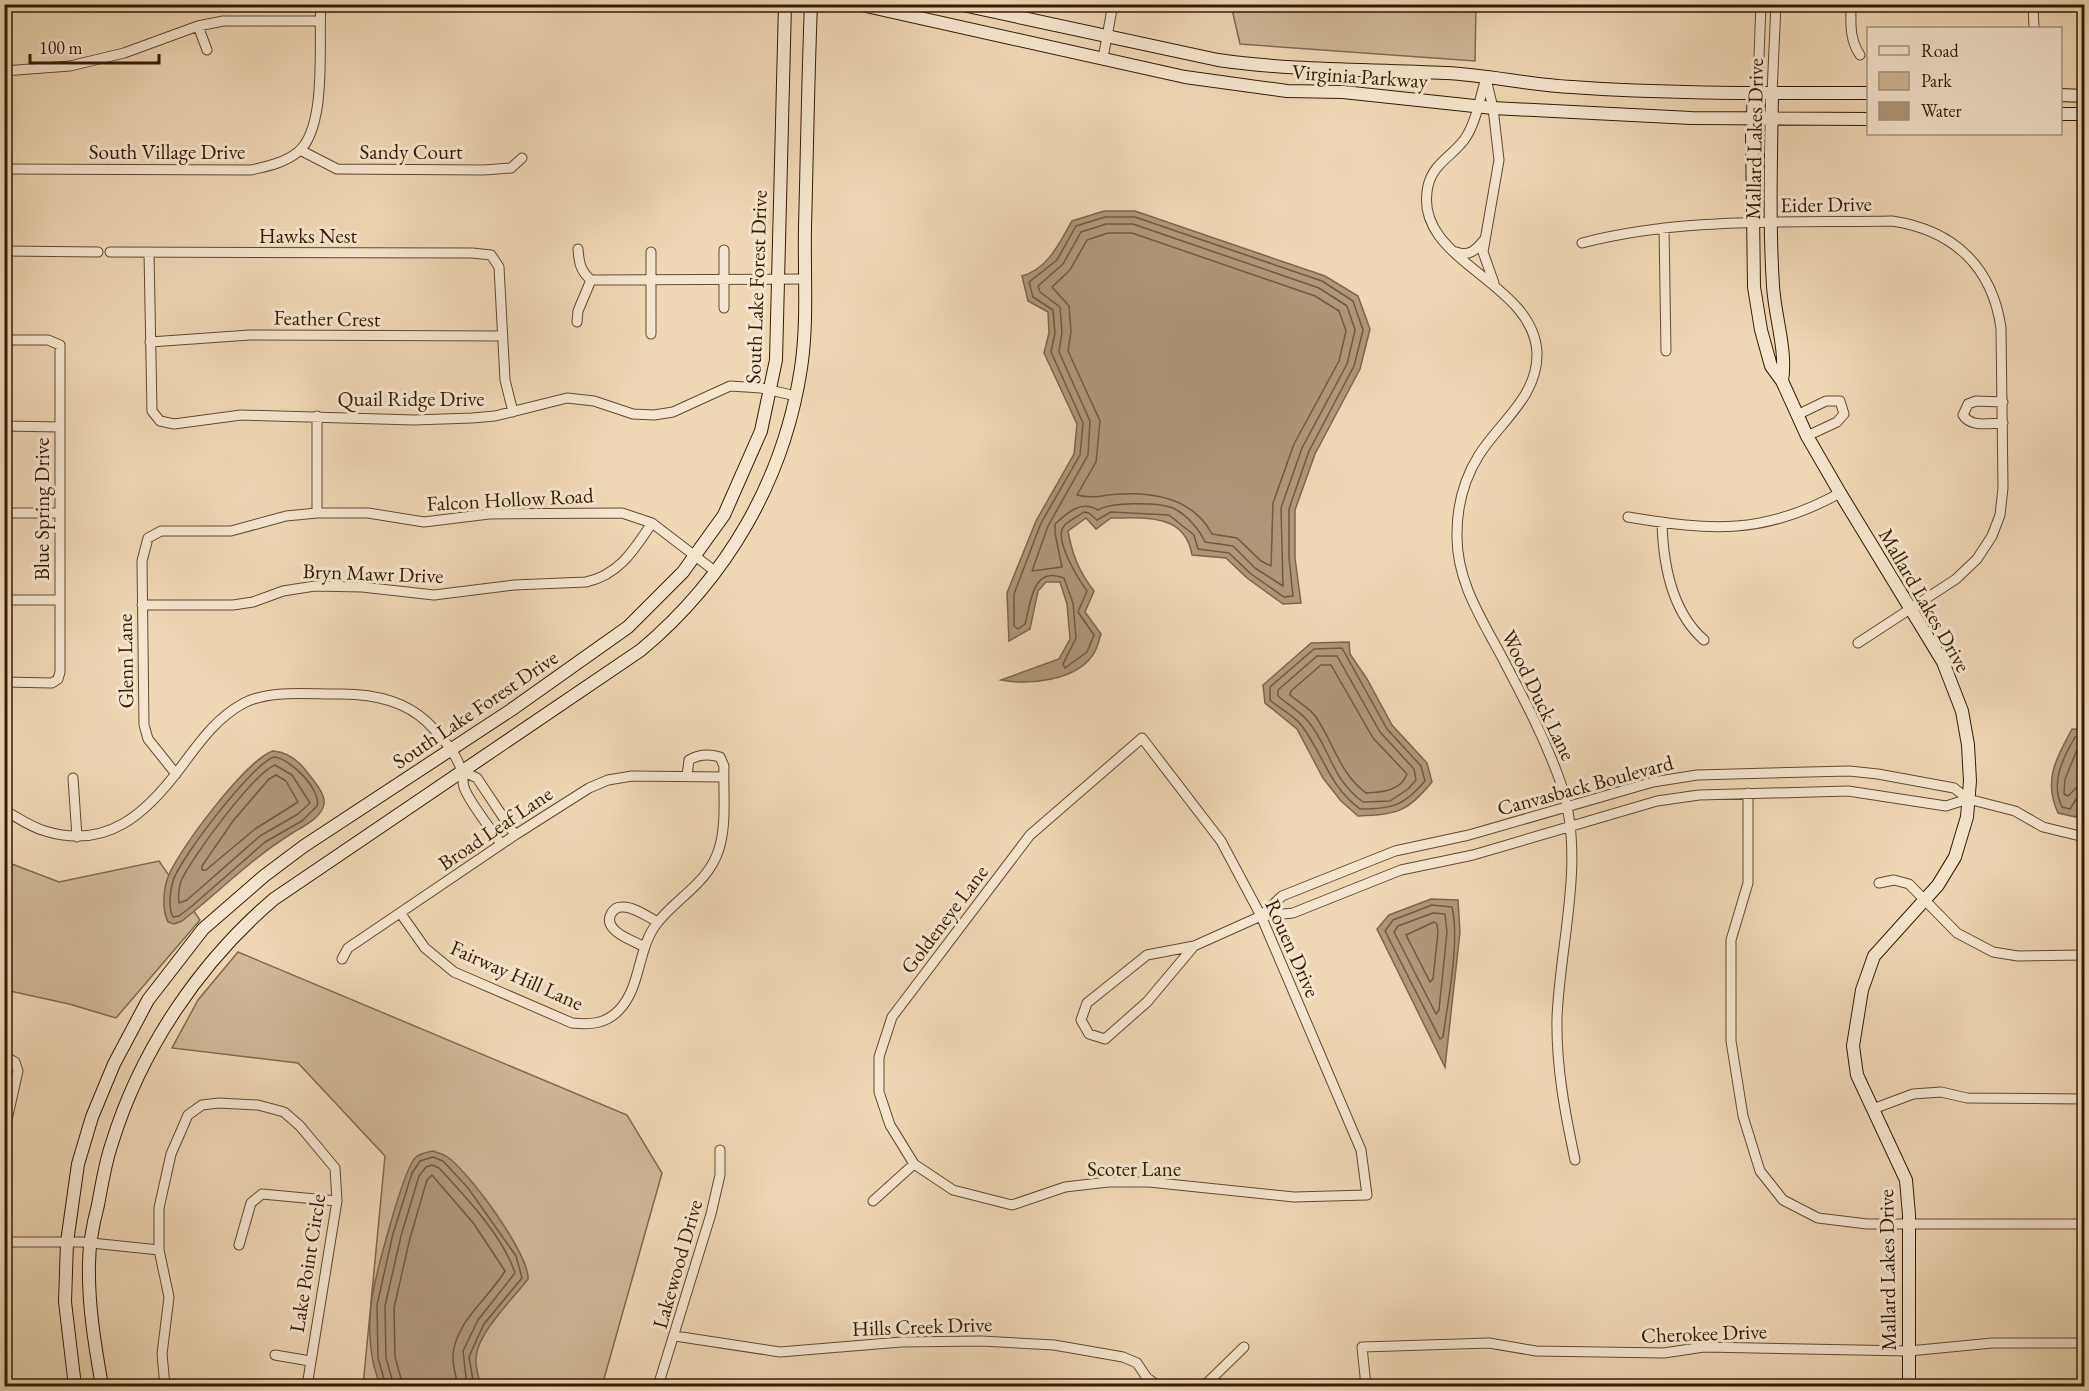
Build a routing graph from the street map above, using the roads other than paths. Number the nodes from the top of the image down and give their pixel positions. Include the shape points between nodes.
1 (321, 4) edge
2 (785, 4) edge
3 (811, 4) edge
4 (857, 4) edge
5 (958, 4) edge
6 (1113, 4) edge
7 (1761, 4) edge
8 (1776, 4) edge
9 (1851, 4) edge
10 (2033, 4) edge
11 (320, 21) junction
12 (198, 26) junction
13 (2034, 27) edge
14 (1107, 37) junction
15 (207, 50) dead end
16 (1860, 55) dead end
17 (1103, 58) junction
18 (4, 71) edge
19 (1486, 78) junction
20 (1755, 93) junction
21 (1772, 93) junction
22 (1867, 93) edge
23 (2062, 95) edge
24 (2085, 96) edge
25 (1477, 107) junction
26 (1493, 108) junction
27 (2062, 114) edge
28 (2085, 114) edge
29 (1867, 118) edge
30 (1754, 119) junction
31 (1772, 119) junction
32 (300, 150) junction
33 (522, 158) dead end
34 (4, 169) edge
35 (1752, 223) junction
36 (1772, 223) junction
37 (1664, 228) junction
38 (1484, 240) junction
39 (1582, 243) dead end
40 (578, 249) dead end
41 (724, 250) dead end
42 (1451, 250) junction
43 (4, 251) edge
44 (98, 252) dead end
45 (110, 252) dead end
46 (149, 252) junction
47 (651, 252) dead end
48 (651, 278) junction
49 (723, 279) junction
50 (778, 279) junction
51 (805, 279) junction
52 (591, 280) junction
53 (1495, 285) junction
54 (724, 308) dead end
55 (577, 322) dead end
56 (651, 334) dead end
57 (503, 336) junction
58 (4, 340) edge
59 (150, 342) junction
60 (1666, 351) dead end
61 (1782, 381) junction
62 (772, 391) junction
63 (796, 396) junction
64 (2003, 402) junction
65 (513, 412) junction
66 (1797, 415) junction
67 (317, 416) junction
68 (162, 422) junction
69 (2002, 423) junction
70 (4, 426) edge
71 (59, 427) junction
72 (158, 432) dead end
73 (1807, 436) junction
74 (1840, 493) junction
75 (4, 513) edge
76 (59, 513) junction
77 (317, 513) junction
78 (1628, 517) dead end
79 (1662, 522) junction
80 (652, 523) junction
81 (148, 538) joint
82 (695, 557) junction
83 (716, 572) junction
84 (4, 600) edge
85 (59, 600) junction
86 (142, 605) junction
87 (1911, 608) junction
88 (1704, 639) dead end
89 (1858, 643) dead end
90 (4, 682) edge
91 (1142, 738) joint
92 (451, 749) junction
93 (462, 771) junction
94 (176, 774) junction
95 (687, 776) junction
96 (723, 777) junction
97 (73, 778) dead end
98 (1748, 793) junction
99 (1968, 799) junction
100 (1567, 807) junction
101 (4, 810) edge
102 (1570, 827) junction
103 (514, 835) junction
104 (77, 837) junction
105 (2085, 837) edge
106 (501, 844) junction
107 (1879, 883) dead end
108 (1924, 900) junction
109 (401, 914) junction
110 (1261, 916) junction
111 (658, 922) junction
112 (1194, 946) junction
113 (645, 947) junction
114 (2085, 955) edge
115 (342, 959) dead end
116 (4, 1056) edge
117 (2085, 1099) edge
118 (1873, 1108) junction
119 (4, 1132) edge
120 (720, 1150) dead end
121 (1575, 1160) dead end
122 (914, 1164) junction
123 (1367, 1195) joint
124 (337, 1201) junction
125 (873, 1201) dead end
126 (2085, 1224) edge
127 (1909, 1225) junction
128 (4, 1242) edge
129 (68, 1242) junction
130 (90, 1242) junction
131 (239, 1245) dead end
132 (159, 1250) junction
133 (675, 1336) junction
134 (2085, 1343) edge
135 (1244, 1347) dead end
136 (1909, 1351) junction
137 (275, 1354) dead end
138 (310, 1361) junction
139 (75, 1386) edge
140 (102, 1386) edge
141 (165, 1386) edge
142 (308, 1386) edge
143 (658, 1386) edge
144 (1159, 1386) edge
145 (1204, 1386) edge
146 (1366, 1386) edge
147 (1909, 1386) edge

1 - 11 street
2 - 50 main road, South Lake Forest Drive
3 - 51 main road, South Lake Forest Drive
4 - 17 main road, Virginia Parkway
5 - 14 main road, Virginia Parkway
6 - 14 street
7 - 20 street
8 - 21 street, Mallard Lakes Drive
9 - 16 street via 1853,45
10 - 13 street
11 - 12 street via 223,21
11 - 32 street via 318,99 314,121
12 - 15 street
12 - 18 street via 124,53 70,66
14 - 17 street
14 - 19 main road, Virginia Parkway via 1255,65
17 - 25 main road, Virginia Parkway via 1236,85
19 - 20 main road, Virginia Parkway via 1572,87
19 - 25 street, Wood Duck Lane
19 - 26 street, Wood Duck Lane
20 - 21 main road, Virginia Parkway
20 - 30 main road, Mallard Lakes Drive
21 - 22 main road, Virginia Parkway
21 - 31 main road, Mallard Lakes Drive
23 - 24 main road
25 - 26 main road, Virginia Parkway
25 - 42 street, Wood Duck Lane via 1463,142 1437,165 1428,186 1429,219
26 - 30 main road, Virginia Parkway
26 - 38 street, Wood Duck Lane via 1498,160
27 - 28 main road
29 - 31 main road, Virginia Parkway
30 - 31 main road, Virginia Parkway
30 - 35 main road, Mallard Lakes Drive
31 - 36 main road, Mallard Lakes Drive
32 - 33 street, Sandy Court via 337,169 511,168
32 - 34 street, South Village Drive via 284,162 251,170
35 - 36 street, Eider Drive
35 - 37 street, Eider Drive
35 - 61 main road, Mallard Lakes Drive via 1754,287 1761,330 1771,366
36 - 61 main road, Mallard Lakes Drive via 1777,326 1785,363
36 - 64 street, Eider Drive via 1892,221 1934,231 1959,247 1982,274 2000,316
37 - 39 street, Eider Drive via 1623,232
37 - 60 street
38 - 42 street via 1468,253
38 - 53 street, Wood Duck Lane via 1484,258
40 - 52 street via 579,264
41 - 49 street
42 - 53 street, Wood Duck Lane
43 - 44 street
45 - 46 street, Hawks Nest
46 - 57 street, Hawks Nest via 491,255 500,267
46 - 59 street
47 - 48 street
48 - 49 street
48 - 52 street
48 - 56 street
49 - 50 street
49 - 54 street
50 - 51 street
50 - 62 main road, South Lake Forest Drive
51 - 63 main road, South Lake Forest Drive
52 - 55 street
53 - 100 street, Wood Duck Lane via 1528,320 1537,352 1535,369 1525,397 1480,453 1468,475 1458,516 1460,566 1466,587 1540,729
57 - 59 street, Feather Crest via 250,335
57 - 65 street via 504,380
58 - 71 street, Blue Spring Drive via 56,341 60,345
59 - 68 street via 152,411
61 - 66 main road, Mallard Lakes Drive
62 - 63 street, Quail Ridge Drive
62 - 65 street, Quail Ridge Drive via 730,386 673,412 654,415 633,414 594,401 567,398
62 - 82 main road, South Lake Forest Drive via 739,485
63 - 83 main road, South Lake Forest Drive via 762,496 745,530
64 - 69 street, Eider Drive
64 - 69 street via 1976,401 1968,404 1963,415 1975,424
65 - 67 street, Quail Ridge Drive via 425,419
66 - 73 main road, Mallard Lakes Drive
66 - 73 street via 1833,399 1843,406 1844,414 1838,422
67 - 68 street, Quail Ridge Drive via 241,415 174,424
67 - 77 street
68 - 72 street
69 - 87 street, Eider Drive via 2002,502 1992,536 1966,570
70 - 71 street
71 - 76 street, Blue Spring Drive
73 - 74 main road, Mallard Lakes Drive
74 - 79 street via 1797,515 1756,525 1715,527
74 - 87 main road, Mallard Lakes Drive
75 - 76 street
76 - 85 street, Blue Spring Drive
77 - 80 street, Falcon Hollow Road via 384,514 424,522 475,514 608,512
77 - 81 street, Falcon Hollow Road via 286,516 231,531 161,531
78 - 79 street
79 - 88 street via 1663,553 1674,595 1687,620
80 - 82 street, Falcon Hollow Road
80 - 86 street, Bryn Mawr Drive via 620,566 586,582 514,585 434,596 315,586 233,605
81 - 86 street, Glenn Lane via 142,561
82 - 83 street, Falcon Hollow Road
82 - 92 main road, South Lake Forest Drive via 667,591 628,627
83 - 93 main road, South Lake Forest Drive via 683,612 641,650
84 - 85 street
85 - 90 street, Blue Spring Drive via 58,679 51,683
86 - 94 street, Glenn Lane via 144,724 148,740
87 - 89 street, Eider Drive
87 - 99 main road, Mallard Lakes Drive via 1943,662 1962,711 1969,754
91 - 110 street, Rouen Drive via 1221,841
91 - 122 street, Goldeneye Lane via 1030,835 892,1017 879,1057 879,1092 890,1125
92 - 93 street
92 - 94 street via 419,715 393,701 337,694 268,696 246,702 216,723
92 - 129 main road, South Lake Forest Drive via 264,876 203,929 186,950 148,1000 114,1064 92,1117 78,1164
93 - 103 street via 477,778
93 - 106 street via 464,788
93 - 130 main road, South Lake Forest Drive via 274,899 231,938 203,972 161,1034 122,1114 106,1161
94 - 104 street via 133,818 105,833
95 - 96 street, Broad Leaf Lane
95 - 96 street via 689,760 713,755 720,757
95 - 103 street, Broad Leaf Lane via 608,780
96 - 111 street via 723,831 713,865
97 - 104 street
98 - 99 street, Canvasback Boulevard via 1848,791 1946,806
98 - 102 street, Canvasback Boulevard via 1657,801
98 - 127 street via 1748,883 1731,940 1731,1041 1743,1116 1760,1171 1783,1200 1818,1218
99 - 100 street, Canvasback Boulevard via 1954,788 1878,774 1748,773 1653,782
99 - 105 street, Canvasback Boulevard via 2015,812 2043,827
99 - 108 main road, Mallard Lakes Drive via 1955,857
100 - 102 street, Wood Duck Lane
100 - 110 street, Canvasback Boulevard via 1469,836 1395,851 1282,896
101 - 104 street via 43,831
102 - 110 street, Canvasback Boulevard via 1473,855 1401,870 1293,913
102 - 121 street, Wood Duck Lane via 1572,867 1557,1020 1559,1071
103 - 106 street, Broad Leaf Lane
106 - 109 street, Broad Leaf Lane
107 - 108 street via 1894,880 1909,884
108 - 114 street via 1958,933 1993,952 2018,956
108 - 118 main road, Mallard Lakes Drive via 1874,956 1862,990 1853,1046 1857,1075
109 - 113 street, Fairway Hill Lane via 425,948 454,972 572,1023 586,1025 605,1020 626,1002
109 - 115 street, Broad Leaf Lane via 348,948
110 - 112 street, Canvasback Boulevard
110 - 123 street, Rouen Drive via 1360,1150
111 - 113 street
111 - 113 street via 626,907 610,914 609,923 614,931
112 - 112 street, Canvasback Boulevard via 1147,1002 1105,1039 1089,1034 1081,1020 1088,1003 1147,955
116 - 119 street via 15,1062 18,1079
117 - 118 street via 1967,1098 1941,1092 1912,1094
118 - 127 main road, Mallard Lakes Drive via 1906,1180
120 - 133 street, Lakewood Drive via 720,1175 711,1214
122 - 123 street, Scoter Lane via 953,1190 1012,1205 1065,1187 1108,1182 1149,1182 1294,1197
122 - 125 street
124 - 131 street via 262,1194 251,1203
124 - 132 street, Lake Point Circle via 335,1168 284,1112 258,1105 202,1105 183,1122 171,1154 159,1208
124 - 138 street, Lake Point Circle
126 - 127 street
127 - 136 main road, Mallard Lakes Drive
128 - 129 street
129 - 130 street
129 - 139 main road, South Lake Forest Drive via 65,1302
130 - 132 street
130 - 140 main road, South Lake Forest Drive via 91,1315
132 - 141 street, Lake Point Circle via 169,1297 162,1354
133 - 143 street, Lakewood Drive
133 - 144 street, Hills Creek Drive via 773,1352 901,1342 1054,1345 1123,1357 1137,1363 1147,1378
134 - 136 street, Cherokee Drive via 1992,1343
135 - 145 street
136 - 146 street, Cherokee Drive via 1704,1347 1664,1353 1581,1353 1489,1343 1362,1347
136 - 147 main road, Mallard Lakes Drive
137 - 138 street
138 - 142 street, Lake Point Circle

